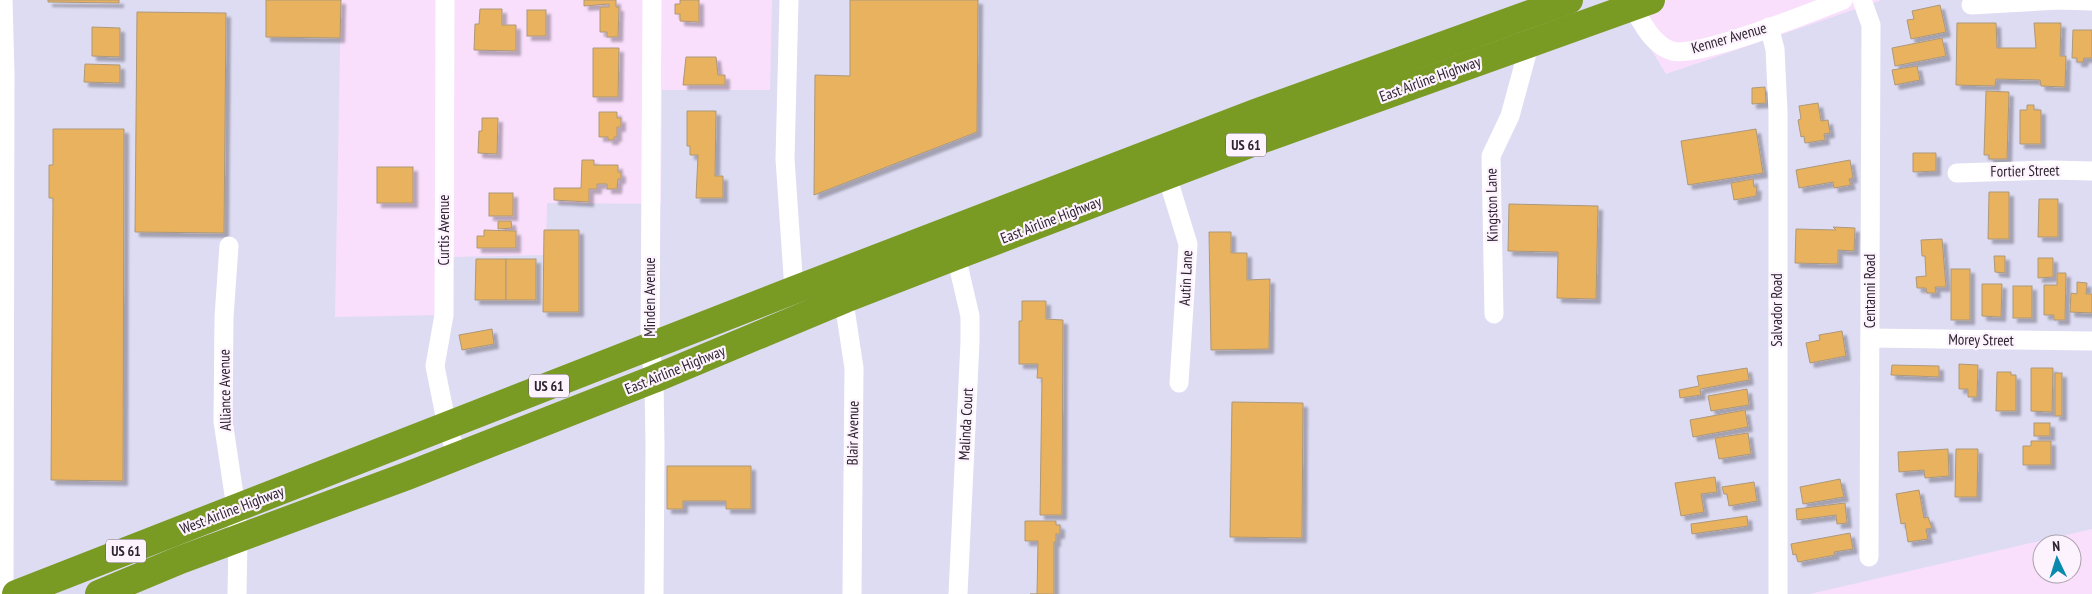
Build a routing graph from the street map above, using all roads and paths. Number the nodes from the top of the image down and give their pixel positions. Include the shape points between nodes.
1 (3, 0) edge
2 (446, 0) edge
3 (652, 0) edge
4 (788, 0) edge
5 (1569, 0) edge
6 (1843, 0) edge
7 (1862, 0) edge
8 (2058, 0) edge
9 (2092, 1) edge
10 (1642, 3) edge
11 (1971, 5) dead end
12 (1534, 12) junction
13 (1768, 27) junction
14 (1531, 42) junction
15 (1146, 156) junction
16 (2092, 171) edge
17 (1957, 173) dead end
18 (1167, 176) junction
19 (229, 246) dead end
20 (956, 256) junction
21 (838, 273) junction
22 (794, 290) junction
23 (845, 299) junction
24 (1494, 314) dead end
25 (1870, 338) junction
26 (2092, 341) edge
27 (650, 347) junction
28 (654, 379) junction
29 (1179, 383) dead end
30 (448, 426) junction
31 (457, 456) junction
32 (236, 508) junction
33 (238, 538) junction
34 (1868, 557) dead end
35 (4, 594) edge
36 (16, 594) edge
37 (99, 594) edge
38 (236, 594) edge
39 (654, 594) edge
40 (852, 594) edge
41 (958, 594) edge
42 (1778, 594) edge

1 - 35 street
2 - 30 street, Curtis Avenue via 444,315 435,366
3 - 27 street, Minden Avenue
4 - 22 street via 785,160
5 - 12 highway, East Airline Highway / US 61
6 - 13 street, Kenner Avenue
7 - 25 street, Centanni Road via 1870,25
8 - 9 street
8 - 11 street
10 - 13 street, Kenner Avenue via 1651,37 1672,50 1688,51 1720,44
10 - 14 highway, East Airline Highway / US 61
12 - 14 street, Kingston Lane
12 - 15 highway, East Airline Highway / US 61
13 - 42 street, Salvador Road via 1775,49 1778,112
14 - 18 highway, East Airline Highway / US 61
14 - 24 street, Kingston Lane via 1510,116 1491,156
15 - 18 street
15 - 21 highway, East Airline Highway / US 61
16 - 17 street, Fortier Street
18 - 20 highway, East Airline Highway / US 61
18 - 29 street, Autin Lane via 1188,244
19 - 32 street, Alliance Avenue via 224,317 223,421
20 - 23 highway, East Airline Highway / US 61
20 - 41 street, Malinda Court via 970,316
21 - 22 highway, East Airline Highway / US 61
21 - 23 street, Blair Avenue
22 - 27 highway, East Airline Highway / US 61
23 - 28 highway, East Airline Highway / US 61
23 - 40 street, Blair Avenue via 854,368
25 - 26 street, Morey Street
25 - 34 street, Centanni Road
27 - 28 street, Minden Avenue
27 - 30 highway, East Airline Highway / US 61
28 - 31 highway, East Airline Highway / US 61
28 - 39 street, Minden Avenue
30 - 31 street, Curtis Avenue
30 - 32 highway, West Airline Highway / US 61
31 - 33 highway, West Airline Highway / US 61
32 - 33 street, Alliance Avenue
32 - 36 highway, West Airline Highway / US 61
33 - 37 highway, West Airline Highway / US 61
33 - 38 street, Alliance Avenue

